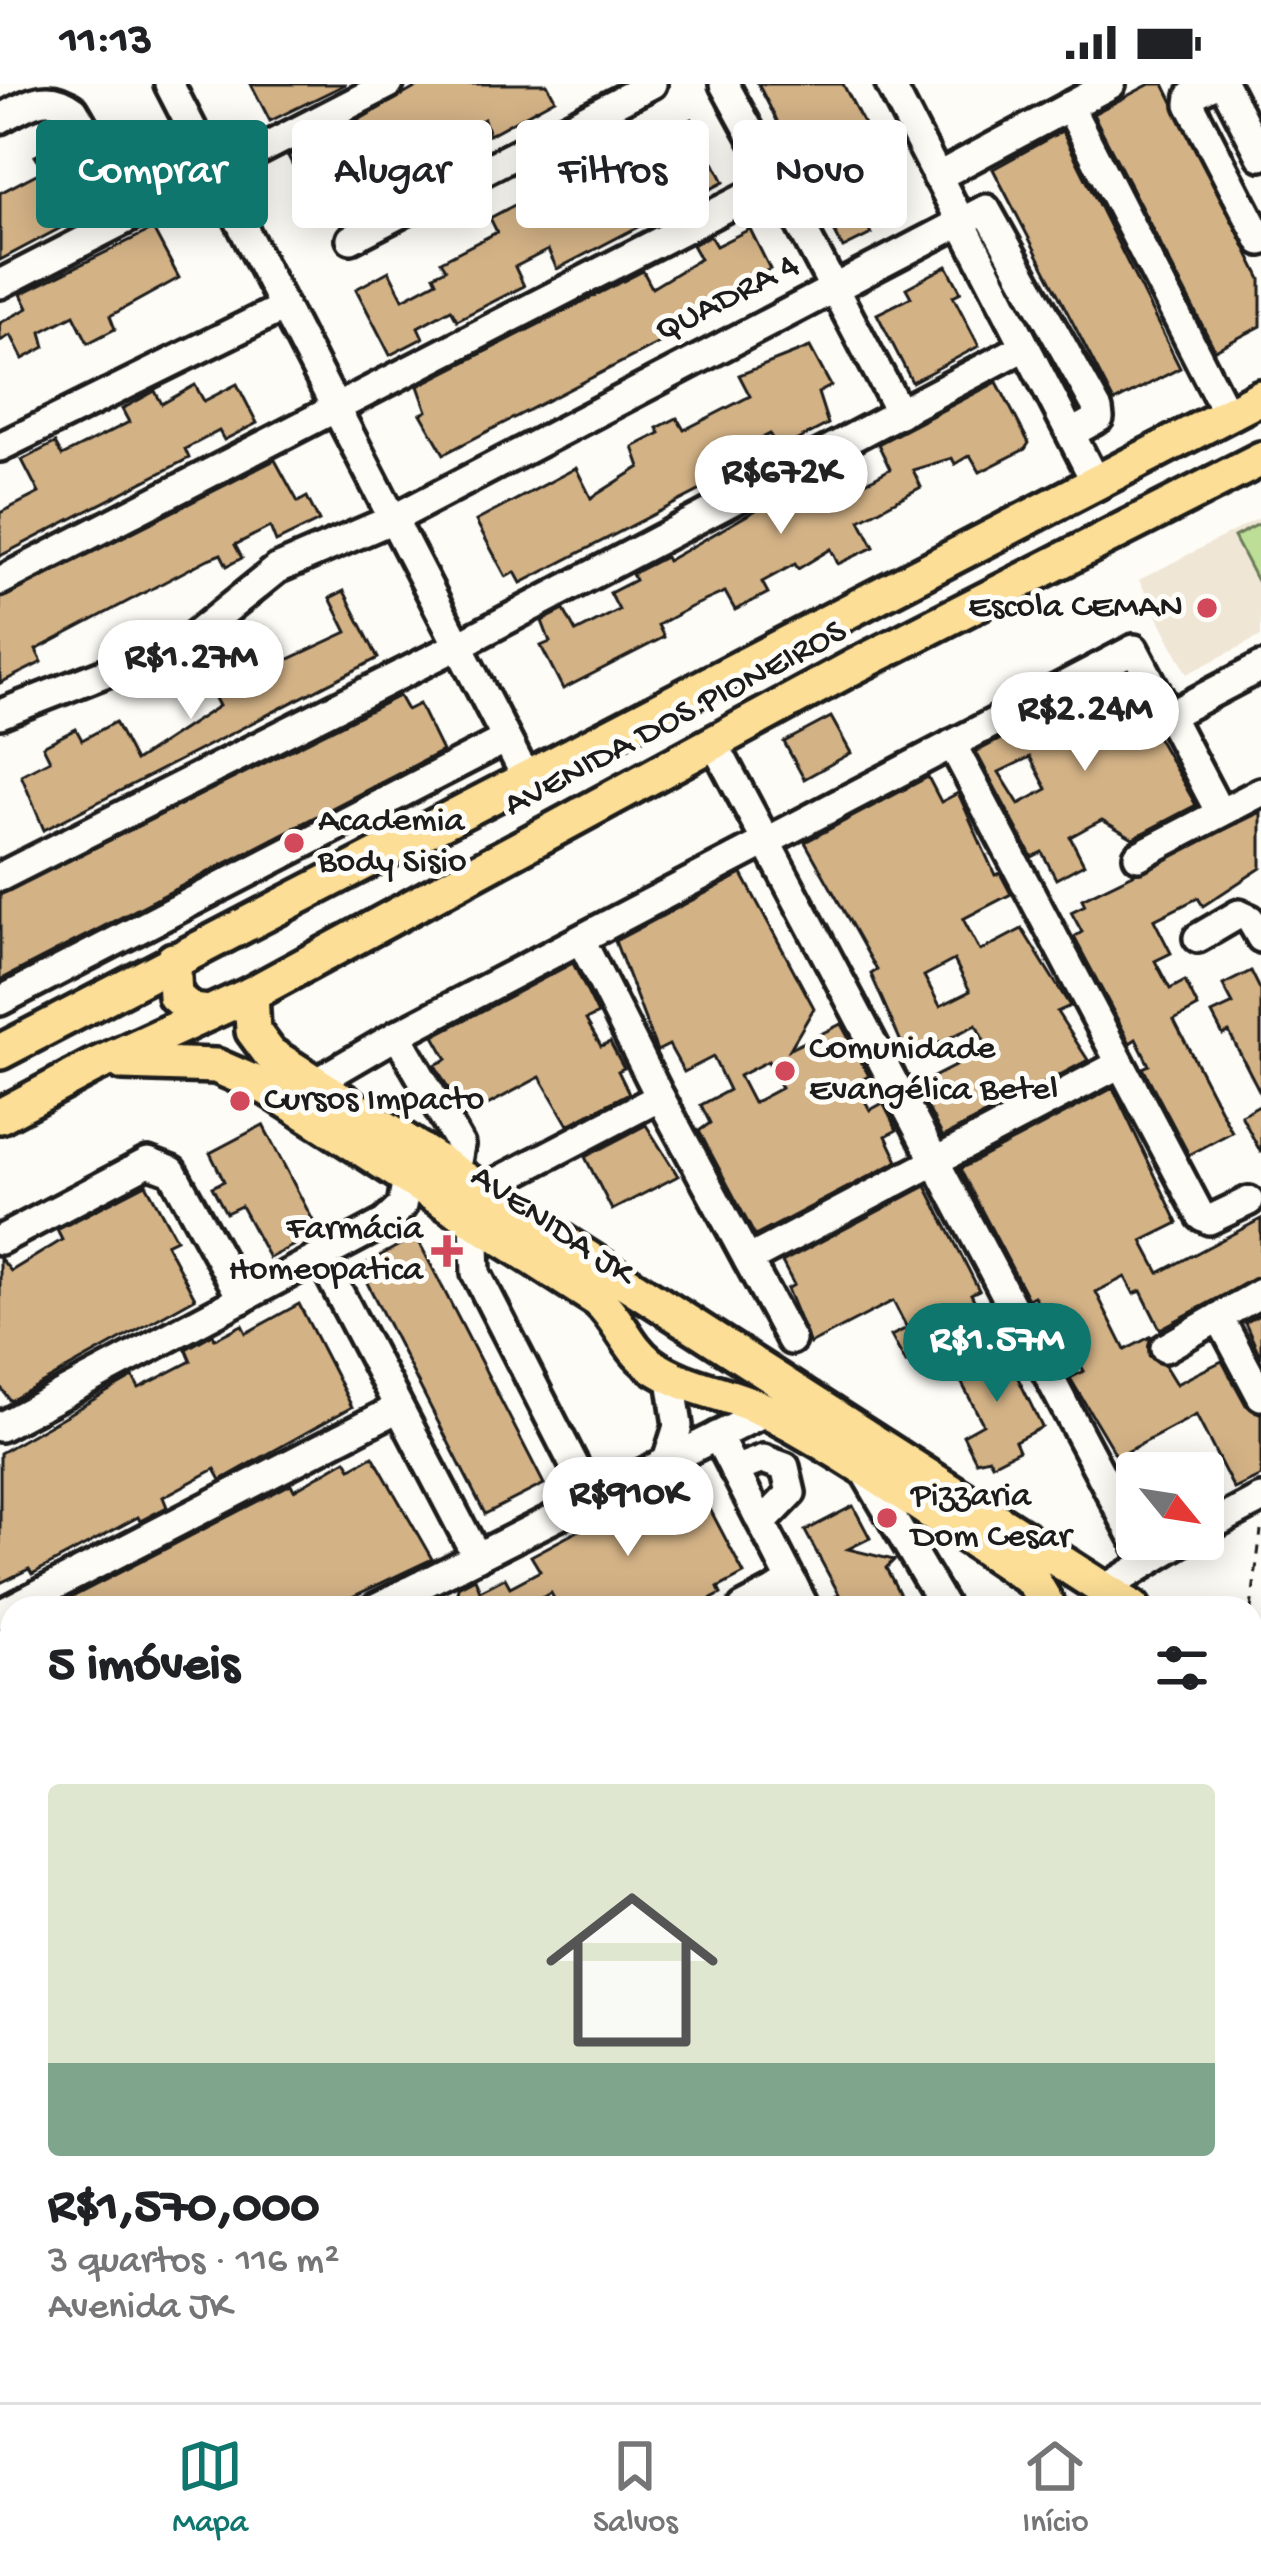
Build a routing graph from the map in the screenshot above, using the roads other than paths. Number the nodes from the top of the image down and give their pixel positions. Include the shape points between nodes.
1 (169, 84) edge
2 (389, 84) edge
3 (652, 84) edge
4 (724, 84) edge
5 (1111, 84) edge
6 (1214, 84) edge
7 (1224, 84) edge
8 (901, 92) edge
9 (1069, 106) junction
10 (0, 119) edge
11 (80, 120) edge
12 (187, 120) edge
13 (744, 120) edge
14 (268, 146) edge
15 (1261, 156) edge
16 (937, 177) junction
17 (733, 204) edge
18 (961, 222) junction
19 (108, 228) edge
20 (241, 228) edge
21 (803, 228) edge
22 (351, 239) dead end
23 (1261, 241) edge
24 (0, 284) edge
25 (834, 286) junction
26 (282, 308) junction
27 (1022, 348) junction
28 (1261, 397) edge
29 (334, 408) junction
30 (900, 413) junction
31 (1227, 414) junction
32 (1072, 433) junction
33 (0, 448) edge
34 (1261, 459) edge
35 (1097, 485) junction
36 (393, 519) junction
37 (0, 581) edge
38 (834, 620) junction
39 (786, 645) junction
40 (458, 646) junction
41 (855, 666) junction
42 (1261, 668) edge
43 (816, 687) junction
44 (0, 713) edge
45 (1170, 715) junction
46 (506, 739) junction
47 (714, 743) junction
48 (952, 744) junction
49 (528, 781) junction
50 (1261, 793) edge
51 (1219, 811) junction
52 (766, 842) junction
53 (1138, 856) dead end
54 (0, 877) edge
55 (1253, 927) edge
56 (1198, 938) dead end
57 (581, 940) junction
58 (173, 960) junction
59 (251, 994) junction
60 (0, 1001) edge
61 (209, 1013) junction
62 (397, 1035) junction
63 (0, 1052) edge
64 (1118, 1065) junction
65 (92, 1066) junction
66 (315, 1083) junction
67 (660, 1097) junction
68 (0, 1116) edge
69 (932, 1162) junction
70 (407, 1178) junction
71 (465, 1197) junction
72 (1249, 1201) dead end
73 (362, 1235) junction
74 (0, 1240) edge
75 (321, 1258) junction
76 (748, 1260) junction
77 (1261, 1293) edge
78 (242, 1299) junction
79 (660, 1308) junction
80 (1219, 1317) junction
81 (631, 1339) junction
82 (791, 1340) dead end
83 (1165, 1348) dead end
84 (671, 1378) junction
85 (1261, 1396) edge
86 (398, 1408) junction
87 (767, 1411) junction
88 (3, 1425) edge
89 (717, 1436) junction
90 (666, 1464) junction
91 (861, 1466) junction
92 (734, 1469) junction
93 (1261, 1499) edge
94 (592, 1500) junction
95 (1116, 1504) edge
96 (1224, 1519) edge
97 (942, 1520) junction
98 (762, 1523) junction
99 (477, 1557) junction
100 (919, 1558) junction
101 (1146, 1560) edge
102 (792, 1582) junction
103 (1094, 1584) junction
104 (34, 1596) edge
105 (399, 1596) edge
106 (766, 1596) edge
107 (800, 1596) edge
108 (939, 1596) edge
109 (1044, 1596) edge
110 (1059, 1596) edge
111 (1114, 1596) edge

1 - 12 street
2 - 14 street
3 - 22 street
4 - 13 street
5 - 9 street
6 - 23 street via 1190,104
7 - 15 street
8 - 16 street
9 - 16 street
9 - 31 street
10 - 11 street via 58,98
16 - 18 street
17 - 29 street
18 - 25 street, QUADRA 4
18 - 27 street
18 - 32 street via 992,212 1098,410 1099,418
19 - 24 street
20 - 26 street
21 - 25 street
25 - 30 street
25 - 36 street, QUADRA 4
26 - 29 street
26 - 33 street
27 - 30 street
27 - 32 street
28 - 31 main road, AVENIDA DOS PIONEIROS
29 - 36 street
29 - 37 street
30 - 40 street
31 - 35 main road, AVENIDA DOS PIONEIROS
32 - 35 street
34 - 41 main road, AVENIDA DOS PIONEIROS
35 - 38 main road, AVENIDA DOS PIONEIROS
36 - 40 street
36 - 44 street, QUADRA 4 via 278,569 189,640
38 - 39 main road, AVENIDA DOS PIONEIROS
38 - 41 main road via 832,656 839,666
39 - 43 main road via 804,646 818,661
39 - 49 main road, AVENIDA DOS PIONEIROS
40 - 46 street
40 - 54 street
41 - 43 main road, AVENIDA DOS PIONEIROS
42 - 45 street
43 - 47 main road, AVENIDA DOS PIONEIROS
45 - 48 street via 1134,650
45 - 51 street
46 - 49 street
46 - 60 street
47 - 52 street
47 - 59 main road, AVENIDA DOS PIONEIROS
48 - 52 street
48 - 64 street
49 - 58 main road, AVENIDA DOS PIONEIROS
50 - 51 street
51 - 53 street
52 - 57 street
52 - 69 street
55 - 56 street via 1238,914
57 - 62 street
57 - 67 street
58 - 61 main road via 176,996 192,1011
58 - 63 main road, AVENIDA DOS PIONEIROS
59 - 61 main road, AVENIDA DOS PIONEIROS
59 - 66 main road, AVENIDA JK via 260,1042
61 - 65 main road, AVENIDA DOS PIONEIROS
62 - 66 street
62 - 71 street via 460,1145
64 - 69 street
64 - 72 street via 1202,1216 1210,1220
65 - 68 main road, AVENIDA DOS PIONEIROS
65 - 70 main road, AVENIDA JK via 216,1066 266,1088
66 - 71 main road, AVENIDA JK
67 - 71 street
67 - 76 street
69 - 76 street
69 - 95 street
70 - 71 main road, AVENIDA JK
70 - 73 street via 396,1214
71 - 73 street
71 - 79 main road, AVENIDA JK
71 - 81 main road, AVENIDA JK via 598,1300
71 - 94 street via 476,1273
73 - 75 street
74 - 78 street via 148,1162 172,1171
75 - 78 street
75 - 86 street
76 - 82 street
77 - 80 street
78 - 88 street
79 - 81 main road via 639,1317
79 - 103 main road, AVENIDA JK
80 - 83 street
80 - 85 street
81 - 84 main road, AVENIDA JK
84 - 87 main road, AVENIDA JK
84 - 90 street via 678,1426
86 - 99 street
86 - 104 street
87 - 89 street
87 - 91 main road, AVENIDA JK
89 - 90 street
89 - 92 street
90 - 94 street
91 - 97 main road, AVENIDA JK
91 - 100 street
92 - 98 street
92 - 98 street via 764,1459 785,1467 790,1493
93 - 96 street
94 - 99 street
97 - 100 street via 929,1526
97 - 109 main road, AVENIDA JK
98 - 102 street
99 - 105 street
100 - 108 street
101 - 103 street
102 - 106 street
102 - 107 street
103 - 110 main road via 1067,1583
103 - 111 main road, AVENIDA JK

